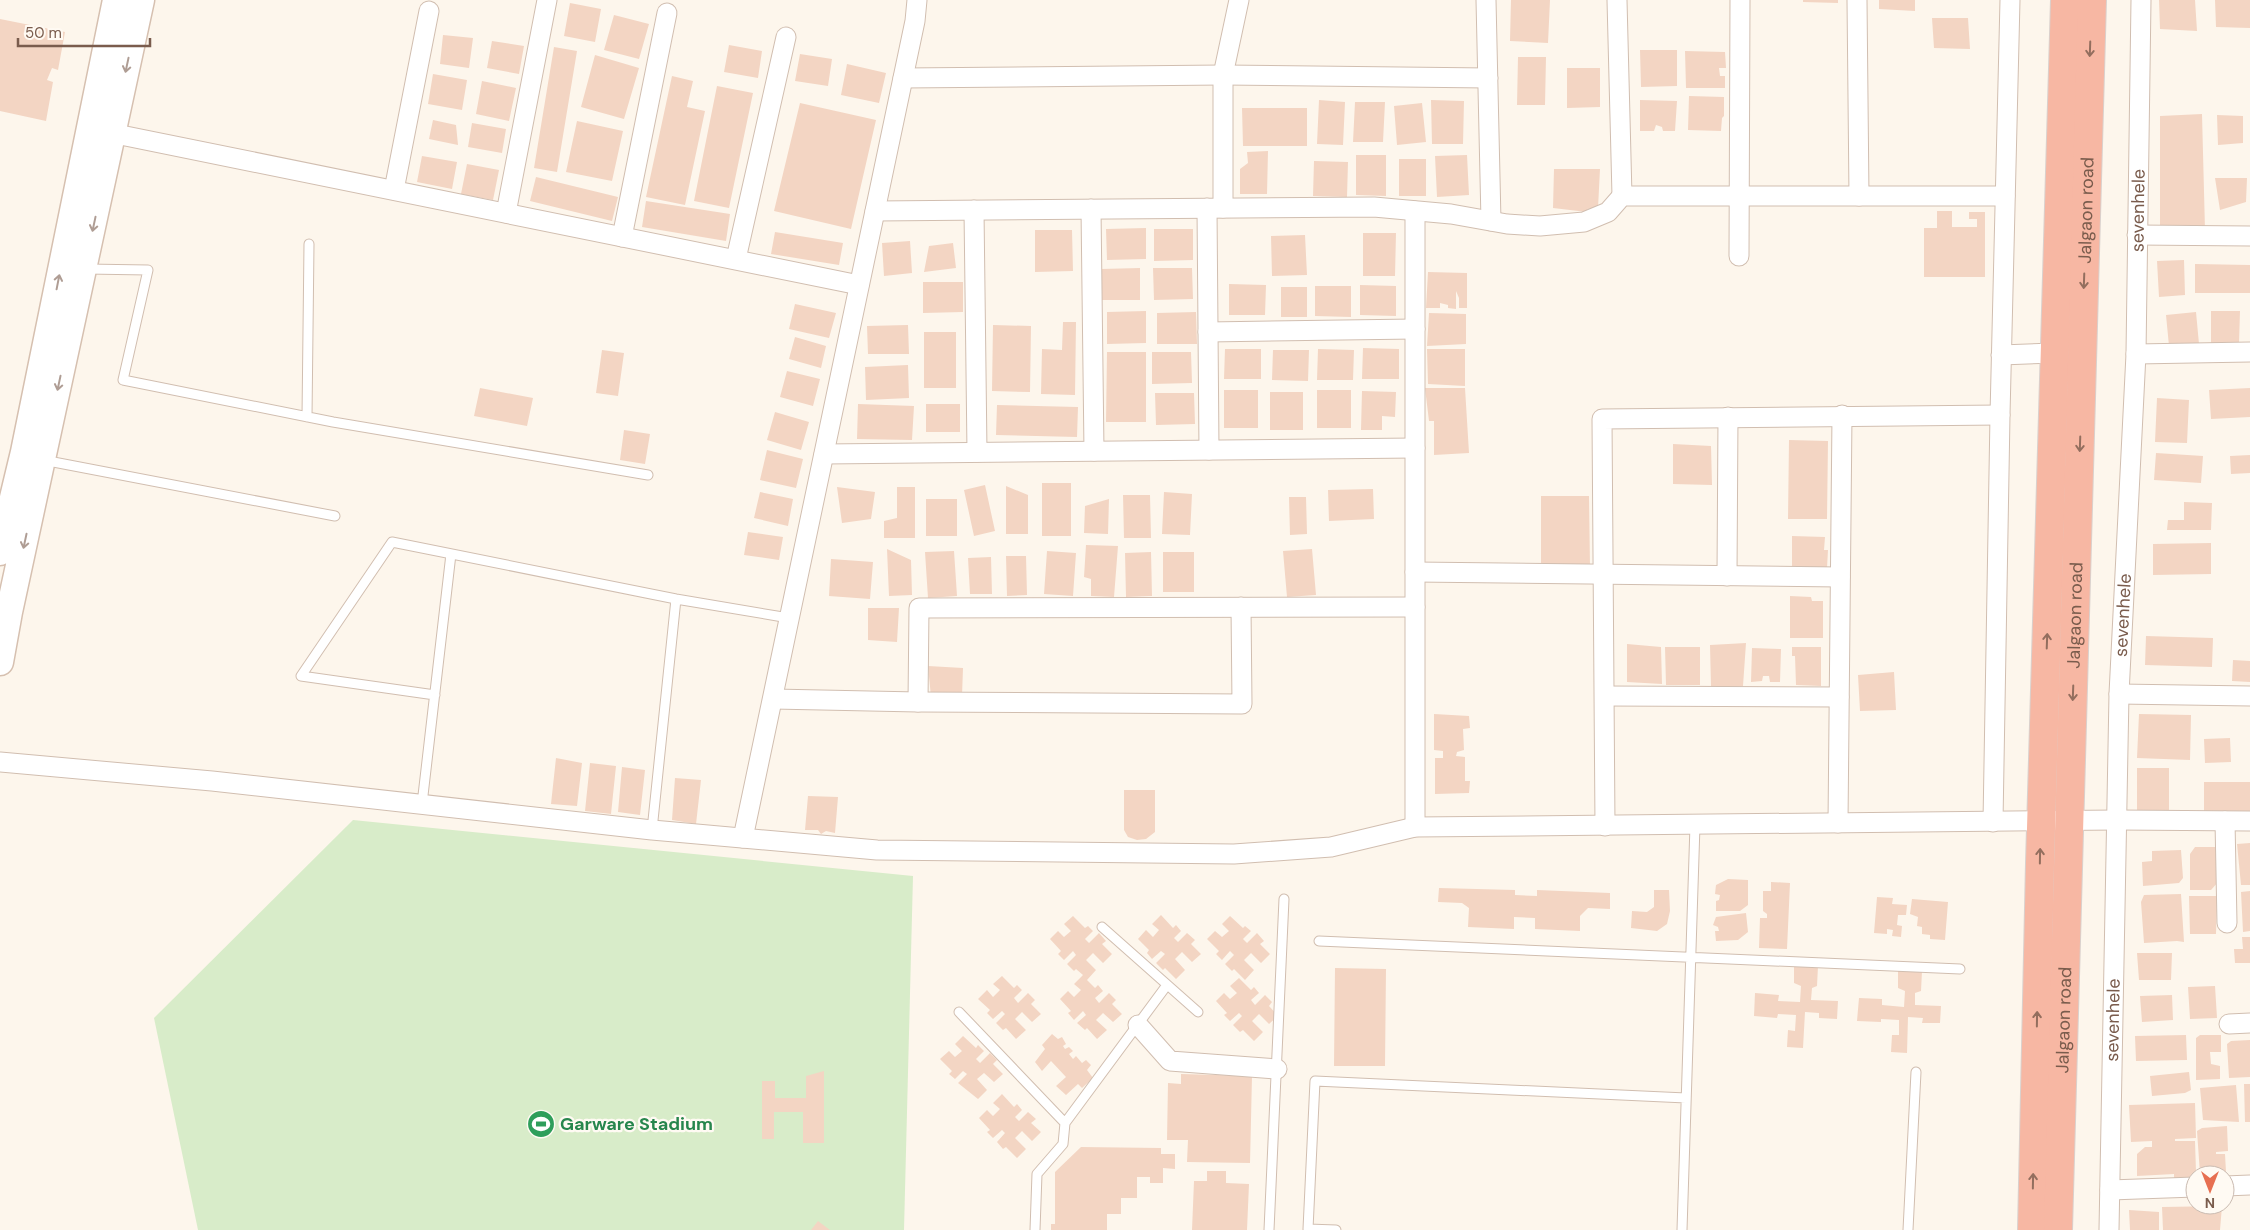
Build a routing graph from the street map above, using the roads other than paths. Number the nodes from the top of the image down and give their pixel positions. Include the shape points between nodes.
1 (116, 0) edge
2 (141, 0) edge
3 (547, 0) edge
4 (917, 0) edge
5 (1239, 0) edge
6 (1486, 0) edge
7 (1617, 0) edge
8 (1740, 0) edge
9 (1857, 0) edge
10 (2010, 0) edge
11 (2065, 0) edge
12 (2092, 0) edge
13 (2141, 0) edge
14 (429, 11) dead end
15 (667, 13) dead end
16 (786, 37) dead end
17 (1223, 75) junction
18 (903, 78) junction
19 (1488, 78) junction
20 (101, 131) junction
21 (394, 190) junction
22 (1622, 196) junction
23 (1739, 196) junction
24 (1859, 196) junction
25 (2005, 196) junction
26 (1215, 208) junction
27 (1091, 209) junction
28 (974, 210) junction
29 (875, 211) junction
30 (1415, 211) junction
31 (506, 213) junction
32 (1491, 221) junction
33 (2137, 235) junction
34 (622, 236) junction
35 (2250, 236) edge
36 (309, 244) dead end
37 (1740, 256) dead end
38 (736, 259) junction
39 (84, 269) junction
40 (859, 285) junction
41 (63, 314) junction
42 (1415, 329) junction
43 (1208, 332) junction
44 (2250, 352) edge
45 (2055, 353) junction
46 (2136, 354) junction
47 (2001, 355) junction
48 (1842, 416) junction
49 (2000, 416) junction
50 (307, 417) junction
51 (1728, 417) junction
52 (1415, 448) junction
53 (1209, 450) junction
54 (1094, 451) junction
55 (977, 452) junction
56 (824, 454) junction
57 (33, 458) junction
58 (648, 475) dead end
59 (336, 516) dead end
60 (0, 552) edge
61 (451, 554) junction
62 (1415, 572) junction
63 (1604, 574) junction
64 (1727, 576) junction
65 (1840, 577) junction
66 (676, 599) junction
67 (1241, 607) junction
68 (1415, 607) junction
69 (5, 611) edge
70 (790, 618) junction
71 (0, 662) edge
72 (2119, 694) junction
73 (434, 695) junction
74 (1605, 696) junction
75 (2250, 696) edge
76 (1839, 697) junction
77 (772, 699) junction
78 (918, 702) junction
79 (0, 762) edge
80 (422, 804) junction
81 (2118, 820) junction
82 (2041, 821) junction
83 (2069, 821) junction
84 (2225, 821) junction
85 (2250, 821) edge
86 (1993, 822) junction
87 (1838, 823) junction
88 (1695, 825) junction
89 (1605, 826) junction
90 (1415, 827) junction
91 (652, 830) junction
92 (743, 838) junction
93 (1284, 899) dead end
94 (2227, 923) dead end
95 (1102, 926) dead end
96 (1319, 941) dead end
97 (1691, 958) junction
98 (1960, 969) dead end
99 (1168, 985) junction
100 (959, 1012) dead end
101 (1198, 1012) dead end
102 (2250, 1022) edge
103 (1138, 1024) junction
104 (2229, 1024) dead end
105 (1276, 1069) junction
106 (1916, 1072) dead end
107 (1686, 1098) junction
108 (1064, 1122) junction
109 (2250, 1185) edge
110 (2235, 1186) edge
111 (2185, 1187) edge
112 (2110, 1190) junction
113 (1308, 1229) edge
114 (1035, 1230) edge
115 (1270, 1230) edge
116 (1336, 1230) edge
117 (1682, 1230) edge
118 (1908, 1230) edge
119 (2032, 1230) edge
120 (2058, 1230) edge
121 (2109, 1230) edge

1 - 20 street
2 -> 20 street
3 - 31 street
4 - 18 street
5 - 17 street
6 - 19 street
7 - 22 street
8 - 23 street
9 - 24 street
10 - 25 street
11 - 45 highway, Jalgaon road
12 -> 83 highway, Jalgaon road
13 - 33 street, sevenhele
14 - 21 street
15 - 34 street
16 - 38 street
17 - 18 street
17 - 19 street
17 - 26 street
18 - 29 street
19 - 32 street
20 - 21 street
20 -> 39 street
41 -> 20 street
21 - 31 street
22 - 23 street
22 - 32 street via 1608,212 1584,222 1540,226
23 - 24 street
23 - 37 street
24 - 25 street
25 - 47 street
26 - 27 street
26 - 30 street via 1374,207
26 - 43 street
27 - 28 street
27 - 54 street
28 - 29 street
28 - 55 street
29 - 40 street
30 - 32 street
30 - 42 street
31 - 34 street
33 - 35 street
33 - 46 street, sevenhele
34 - 38 street
36 - 50 lane
38 - 40 street
39 - 41 street
39 - 50 lane via 148,270 123,380
40 - 56 street
41 - 57 street
42 - 43 street
42 - 52 street
43 - 53 street
44 - 46 street
45 - 47 street
82 -> 45 highway, Jalgaon road
46 - 72 street, sevenhele
47 - 49 street
48 - 49 street
48 - 51 street
48 - 65 street
49 - 86 street
50 - 58 lane
51 - 63 street via 1602,419
51 - 64 street
52 - 53 street
52 - 62 street
53 - 54 street
54 - 55 street
55 - 56 street
56 - 70 street
57 - 59 lane
57 - 60 street
57 -> 69 street
61 - 66 lane
61 - 73 lane
61 - 73 lane via 392,542 301,676
62 - 63 street
62 - 68 street
63 - 64 street
63 - 74 street
64 - 65 street
65 - 76 street
66 - 70 lane
66 - 91 lane
67 - 68 street
67 - 78 street via 919,608
67 - 78 street via 1242,704
68 - 90 street
69 - 71 street
70 - 77 street
72 - 75 street
72 - 81 street, sevenhele
73 - 80 lane
74 - 76 street
74 - 89 street
76 - 87 street
77 - 78 street
77 - 92 street
79 - 80 street
80 - 91 street
81 - 83 street
81 - 84 street
81 - 112 street, sevenhele
82 - 83 street
82 - 86 street
119 -> 82 highway, Jalgaon road
83 - 120 highway, Jalgaon road
84 - 85 street
84 - 94 street
86 - 87 street
87 - 88 street
88 - 89 street
88 - 97 lane
89 - 90 street
90 - 92 street via 1331,847 1234,854 878,850
91 - 92 street
93 - 105 lane
95 - 99 lane
96 - 97 lane
97 - 98 lane
97 - 107 lane
99 - 101 lane
99 - 103 lane
100 - 108 lane
102 - 104 street
103 - 105 street via 1170,1061
103 - 108 lane
105 - 115 lane
106 - 118 lane
107 - 113 lane via 1315,1081
107 - 117 lane
108 - 114 lane via 1063,1144 1037,1174
109 - 110 street
111 - 112 street
112 - 121 street, sevenhele
113 - 116 lane

